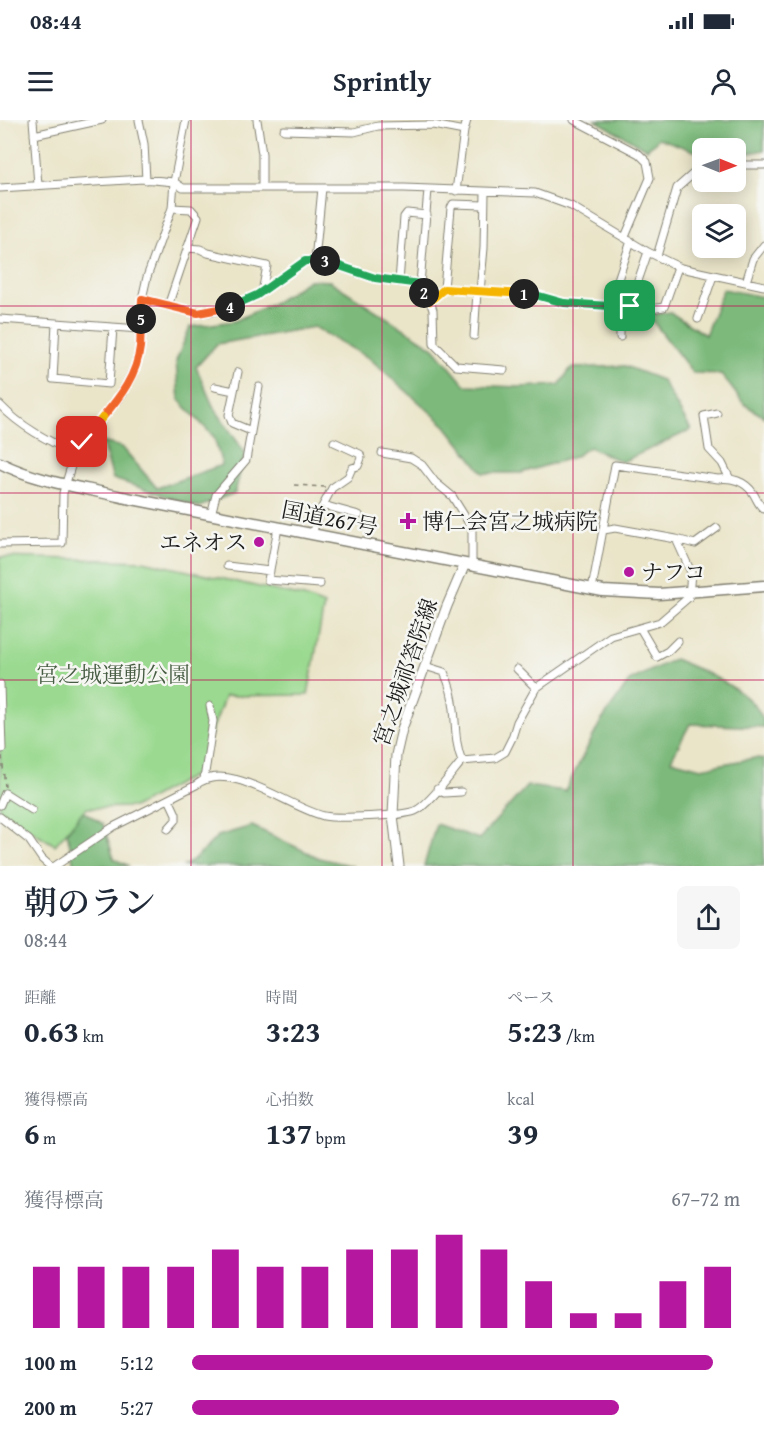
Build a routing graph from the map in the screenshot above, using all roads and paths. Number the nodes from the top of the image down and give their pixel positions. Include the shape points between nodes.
1 (33, 120) edge
2 (102, 120) edge
3 (138, 120) edge
4 (186, 120) edge
5 (257, 120) edge
6 (316, 120) edge
7 (467, 120) edge
8 (574, 120) edge
9 (284, 130) dead end
10 (315, 131) junction
11 (464, 131) junction
12 (34, 135) junction
13 (746, 165) edge
14 (764, 165) edge
15 (692, 175) edge
16 (146, 180) junction
17 (174, 182) junction
18 (38, 185) junction
19 (262, 187) junction
20 (0, 188) edge
21 (322, 188) junction
22 (428, 190) junction
23 (456, 191) junction
24 (485, 192) junction
25 (484, 205) junction
26 (172, 208) junction
27 (427, 215) junction
28 (628, 239) junction
29 (764, 245) edge
30 (187, 248) junction
31 (648, 252) junction
32 (657, 256) junction
33 (315, 261) junction
34 (678, 267) junction
35 (713, 276) junction
36 (399, 282) junction
37 (746, 282) junction
38 (420, 284) junction
39 (764, 286) edge
40 (444, 289) junction
41 (262, 292) junction
42 (479, 292) junction
43 (142, 299) junction
44 (430, 301) junction
45 (168, 306) junction
46 (609, 306) junction
47 (630, 306) junction
48 (620, 309) junction
49 (0, 319) edge
50 (698, 320) dead end
51 (57, 323) junction
52 (113, 328) junction
53 (140, 329) junction
54 (474, 336) dead end
55 (620, 338) dead end
56 (504, 370) dead end
57 (238, 372) dead end
58 (215, 387) dead end
59 (259, 387) dead end
60 (234, 391) junction
61 (0, 405) edge
62 (717, 413) dead end
63 (251, 430) junction
64 (334, 442) dead end
65 (75, 453) junction
66 (382, 453) dead end
67 (0, 463) edge
68 (358, 466) junction
69 (367, 468) dead end
70 (729, 477) junction
71 (66, 483) junction
72 (294, 485) dead end
73 (332, 488) junction
74 (323, 505) junction
75 (764, 509) edge
76 (211, 515) junction
77 (359, 515) dead end
78 (278, 528) junction
79 (717, 528) dead end
80 (604, 530) junction
81 (312, 534) junction
82 (676, 539) junction
83 (0, 544) edge
84 (468, 565) junction
85 (227, 566) dead end
86 (270, 572) junction
87 (320, 584) dead end
88 (764, 586) edge
89 (592, 590) junction
90 (690, 592) junction
91 (640, 628) junction
92 (678, 640) dead end
93 (425, 666) junction
94 (517, 669) dead end
95 (2, 683) edge
96 (536, 688) junction
97 (210, 706) dead end
98 (2, 749) joint
99 (462, 761) junction
100 (204, 779) junction
101 (437, 789) junction
102 (461, 792) dead end
103 (5, 793) junction
104 (169, 799) junction
105 (0, 805) edge
106 (32, 810) dead end
107 (393, 815) junction
108 (0, 817) edge
109 (168, 829) dead end
110 (50, 866) edge
111 (55, 866) edge
112 (399, 866) edge

1 - 12 street
2 - 12 street
3 - 16 street
4 - 17 street
5 - 19 street
6 - 10 street
7 - 11 street
8 - 28 street via 647,162 650,178
9 - 10 street
10 - 11 street via 433,125
11 - 23 street
12 - 18 street
13 - 14 street
15 - 32 street via 677,188
16 - 17 street
16 - 18 street
17 - 19 street via 183,188
17 - 26 street
18 - 20 street
19 - 21 street
21 - 22 street
21 - 33 street
22 - 23 street
22 - 27 street
23 - 24 street
24 - 25 street
24 - 28 street via 544,196 571,206
25 - 40 street via 453,204 451,208
25 - 42 street
26 - 30 street via 191,209 198,217
26 - 43 street
27 - 36 street via 407,213 404,217
27 - 38 street
28 - 31 street
28 - 46 street
29 - 37 street via 753,259
30 - 41 street via 267,266
30 - 45 street
31 - 32 street
31 - 47 street
32 - 34 street
33 - 36 street
33 - 41 street via 305,261
34 - 35 street
34 - 47 street via 664,307 643,310
35 - 37 street
35 - 50 street
36 - 38 street
37 - 39 street
38 - 44 street
40 - 42 street
40 - 44 street
41 - 45 street via 212,312
42 - 46 street via 532,294 564,303
42 - 54 street
43 - 45 street
43 - 53 street
44 - 56 street via 434,344 456,366
46 - 48 street
47 - 48 street
48 - 55 street
49 - 51 street
51 - 52 street
51 - 52 street via 53,379 75,381 109,384
52 - 53 street
53 - 65 street via 140,347 129,381
57 - 60 street
58 - 60 street
59 - 63 street
60 - 63 street via 229,415 232,423
61 - 65 street via 31,431
62 - 70 street via 704,416 709,449
63 - 76 street via 246,460 216,495
64 - 68 street via 360,454
65 - 71 street
66 - 84 street via 411,458 452,496 472,528
67 - 71 highway, 国道267号 via 45,481
68 - 69 street
68 - 73 street
70 - 75 street via 749,487
70 - 80 street via 718,479 615,465
71 - 76 highway, 国道267号
71 - 83 street via 62,543
72 - 73 path
73 - 74 street
74 - 77 street
74 - 81 street
76 - 78 highway, 国道267号
78 - 81 highway, 国道267号
78 - 86 street
79 - 82 street via 695,544
80 - 82 street via 615,528
80 - 89 street
81 - 84 highway, 国道267号
82 - 90 street via 691,572
84 - 89 highway, 国道267号
84 - 93 main road, 宮之城祁答院線 via 447,606
85 - 86 street
86 - 87 street via 268,580
88 - 90 highway, 国道267号
89 - 90 highway, 国道267号
90 - 91 street via 687,600 660,622
91 - 92 street via 657,657
91 - 96 street via 612,636
93 - 99 street via 444,672 454,706 456,746
93 - 107 main road, 宮之城祁答院線 via 396,755
94 - 96 street
95 - 98 street
96 - 99 street via 505,752 495,758
97 - 100 street via 213,721
98 - 103 path
99 - 101 street
100 - 104 street
100 - 107 street via 235,779 324,816
101 - 102 street via 444,793
101 - 107 street via 416,811
103 - 105 street
103 - 106 street
104 - 109 street via 176,820
104 - 111 street via 113,827
107 - 112 main road, 宮之城祁答院線
108 - 110 street via 29,840

